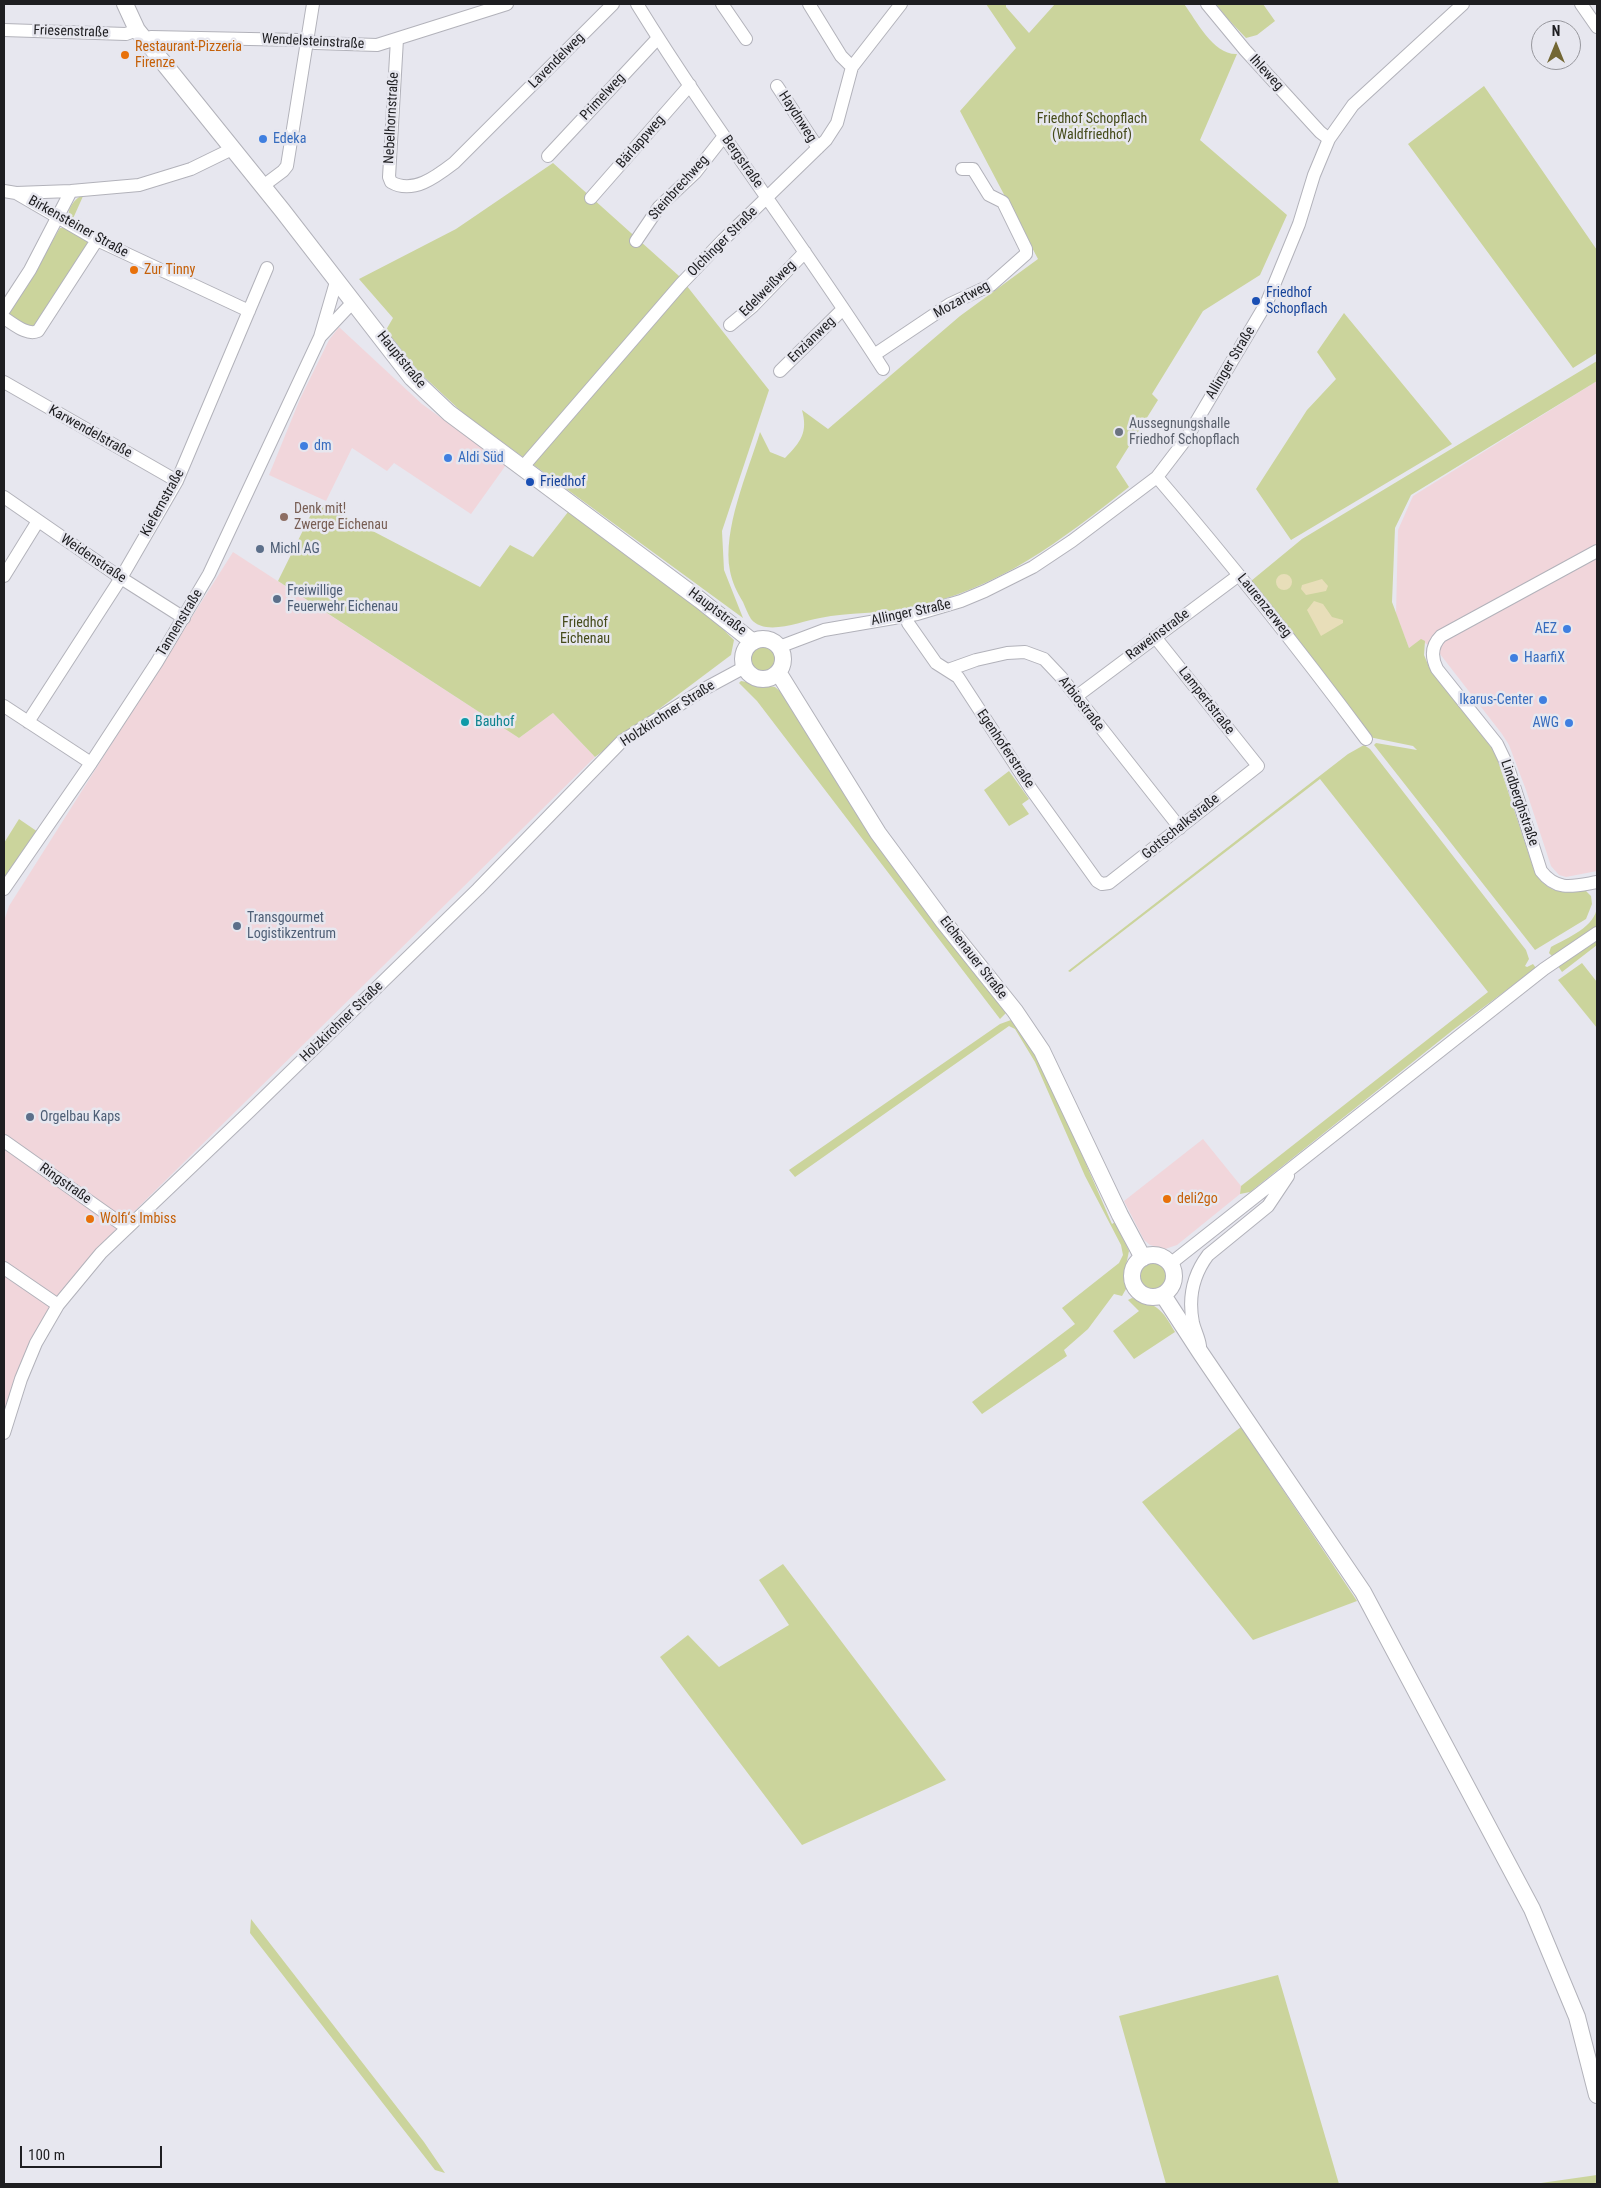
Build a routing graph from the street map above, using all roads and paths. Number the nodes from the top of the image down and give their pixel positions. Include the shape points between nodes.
1 (124, 4) edge
2 (313, 4) edge
3 (507, 4) edge
4 (613, 4) edge
5 (637, 4) edge
6 (722, 4) edge
7 (809, 4) edge
8 (901, 4) edge
9 (1207, 4) edge
10 (1463, 4) edge
11 (1580, 4) edge
12 (1597, 28) edge
13 (4, 30) edge
14 (140, 35) junction
15 (658, 38) junction
16 (397, 39) junction
17 (746, 39) dead end
18 (306, 41) junction
19 (852, 67) junction
20 (690, 86) junction
21 (777, 86) dead end
22 (500, 118) joint
23 (724, 136) junction
24 (1329, 139) junction
25 (818, 148) junction
26 (232, 149) junction
27 (548, 156) dead end
28 (962, 169) dead end
29 (263, 186) junction
30 (72, 191) junction
31 (10, 192) edge
32 (591, 198) dead end
33 (767, 198) junction
34 (57, 218) junction
35 (97, 240) junction
36 (636, 241) dead end
37 (805, 252) junction
38 (267, 268) dead end
39 (336, 282) junction
40 (353, 302) junction
41 (843, 309) junction
42 (4, 310) edge
43 (249, 311) junction
44 (4, 318) edge
45 (730, 325) dead end
46 (320, 337) junction
47 (874, 355) junction
48 (883, 369) dead end
49 (780, 371) dead end
50 (4, 382) edge
51 (522, 468) junction
52 (1156, 477) junction
53 (177, 480) junction
54 (4, 497) edge
55 (38, 521) junction
56 (1597, 551) edge
57 (1239, 575) junction
58 (4, 576) edge
59 (121, 578) junction
60 (907, 616) junction
61 (184, 618) junction
62 (1155, 637) junction
63 (753, 642) junction
64 (780, 647) junction
65 (745, 667) junction
66 (948, 670) junction
67 (778, 672) junction
68 (1077, 696) junction
69 (4, 706) edge
70 (28, 722) junction
71 (1366, 739) dead end
72 (91, 763) junction
73 (1258, 766) joint
74 (1180, 828) junction
75 (1597, 882) edge
76 (1102, 884) joint
77 (4, 889) edge
78 (1597, 933) edge
79 (4, 1141) edge
80 (1293, 1167) junction
81 (127, 1228) junction
82 (1143, 1258) junction
83 (1170, 1264) junction
84 (4, 1268) edge
85 (1163, 1295) junction
86 (58, 1305) junction
87 (1200, 1352) junction
88 (4, 1433) edge
89 (1592, 2053) edge
90 (1597, 2095) edge

1 - 14 main road, Hauptstraße
2 - 18 street
3 - 16 street, Wendelsteinstraße
4 - 22 street, Lavendelweg
5 - 15 street, Bergstraße
6 - 17 street
7 - 19 street via 841,56
8 - 19 street, Olchinger Straße
9 - 24 street, Ihleweg via 1245,50
10 - 24 street, Allinger Straße via 1353,105
11 - 12 street
13 - 14 street, Friesenstraße
14 - 18 street, Wendelsteinstraße
14 - 26 main road, Hauptstraße
15 - 20 street, Bergstraße
15 - 27 street, Primelweg
16 - 18 street, Wendelsteinstraße via 377,45
16 - 22 street, Nebelhornstraße via 391,182 402,186 432,179
18 - 29 street via 287,166
19 - 25 street, Olchinger Straße via 837,124
20 - 23 street, Bergstraße
20 - 32 street, Bärlappweg
21 - 25 street, Haydnweg
23 - 33 street, Bergstraße
23 - 36 street, Steinbrechweg via 695,173 659,207
24 - 52 street, Allinger Straße via 1314,174 1300,224 1267,302 1186,438
25 - 33 street, Olchinger Straße
26 - 29 main road, Hauptstraße
26 - 30 street via 190,170 148,183
28 - 47 street, Mozartweg via 972,169 989,195 1002,202 1026,254 991,285 950,304
29 - 39 main road, Hauptstraße
30 - 31 street
30 - 34 street
31 - 34 street, Birkensteiner Straße
33 - 37 street, Bergstraße
33 - 51 street, Olchinger Straße via 681,284
34 - 35 street, Birkensteiner Straße
34 - 42 street via 30,270
35 - 43 street, Birkensteiner Straße
35 - 44 street via 38,331 28,332
37 - 41 street, Bergstraße
37 - 45 street, Edelweißweg
38 - 43 street, Kiefernstraße
39 - 40 main road, Hauptstraße
39 - 46 street, Tannenstraße
40 - 46 street, Tannenstraße
40 - 51 main road, Hauptstraße via 420,386 449,413
41 - 47 street, Bergstraße
41 - 49 street, Enzianweg
43 - 53 street, Kiefernstraße
46 - 61 street, Tannenstraße via 222,548
47 - 48 street, Bergstraße
50 - 53 street, Karwendelstraße
51 - 63 main road, Hauptstraße
52 - 57 street, Laurenzerweg
52 - 60 street, Allinger Straße via 1033,568 961,602
53 - 59 street, Kiefernstraße
54 - 55 street, Weidenstraße
55 - 58 street
55 - 59 street, Weidenstraße
56 - 75 street, Lindberghstraße via 1442,636 1433,650 1437,669 1497,744 1508,767 1541,871 1559,886
57 - 62 street, Raweinstraße
57 - 71 street, Laurenzerweg
59 - 61 street, Weidenstraße
59 - 70 street, Kiefernstraße
60 - 64 street, Allinger Straße via 824,630
60 - 66 street, Egenhoferstraße via 908,623 936,663
61 - 72 street, Tannenstraße
62 - 68 street, Raweinstraße
62 - 73 street, Lampertstraße
63 - 64 main road via 766,639
63 - 65 main road via 745,651
64 - 67 main road via 783,661
65 - 67 main road via 752,675 764,679
65 - 81 street, Holzkirchner Straße via 622,741 478,889
66 - 68 street, Arbiostraße via 976,660 1025,652 1044,659
66 - 76 street, Egenhoferstraße via 958,678 1043,806
67 - 82 main road, Eichenauer Straße via 878,833 1042,1051
68 - 74 street, Arbiostraße
69 - 70 street
70 - 72 street
72 - 77 street, Tannenstraße
73 - 74 street, Gottschalkstraße
74 - 76 street, Gottschalkstraße via 1108,883
78 - 80 street via 1544,969
79 - 81 street, Ringstraße
80 - 83 street
80 - 87 street via 1268,1206 1200,1265 1191,1301
81 - 86 street, Holzkirchner Straße via 101,1253
82 - 83 main road via 1155,1255
82 - 85 main road via 1133,1270 1134,1286 1143,1295
83 - 85 main road via 1174,1281
84 - 86 street
85 - 87 main road
86 - 88 street, Holzkirchner Straße via 36,1343
87 - 89 main road via 1363,1592 1532,1909
89 - 90 main road

